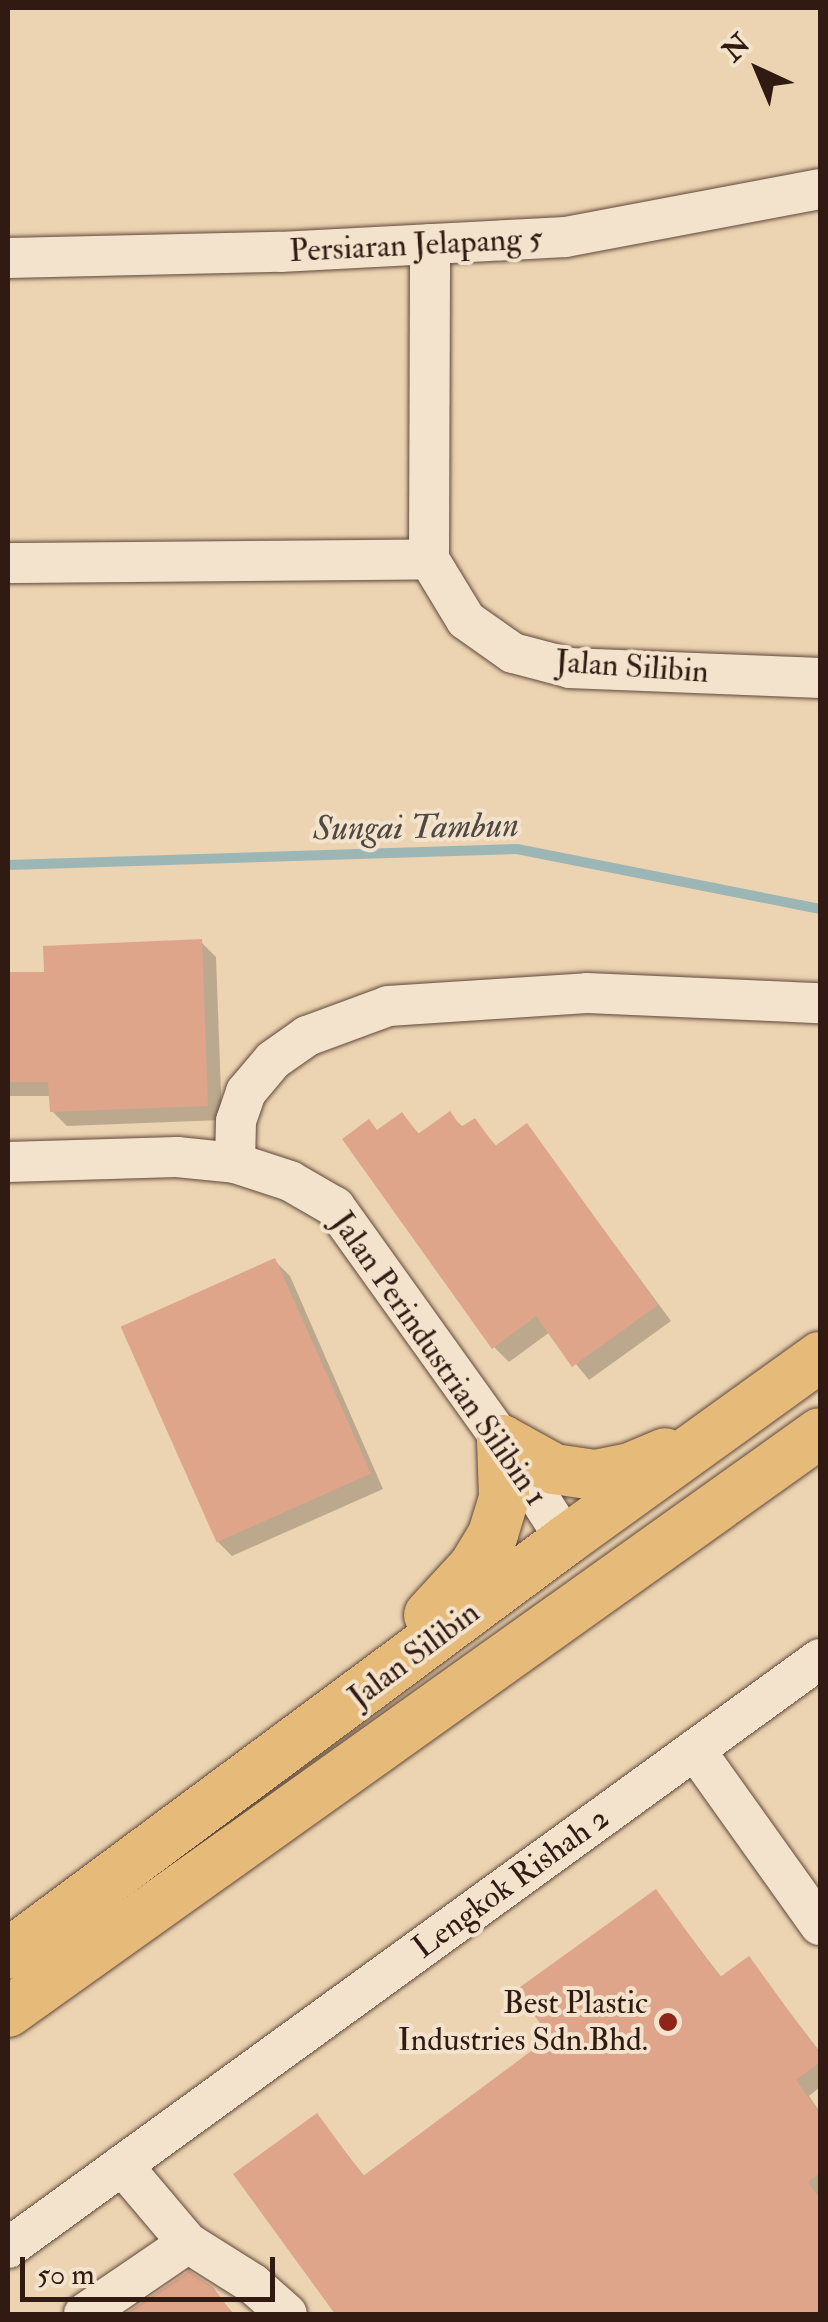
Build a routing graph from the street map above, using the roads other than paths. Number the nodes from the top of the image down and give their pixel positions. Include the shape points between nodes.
1 (820, 189) edge
2 (430, 244) junction
3 (8, 258) edge
4 (429, 559) junction
5 (8, 563) edge
6 (820, 678) edge
7 (820, 1004) edge
8 (8, 1162) edge
9 (236, 1163) junction
10 (820, 1358) edge
11 (820, 1411) edge
12 (732, 1426) junction
13 (820, 1433) edge
14 (502, 1440) junction
15 (566, 1540) junction
16 (820, 1659) edge
17 (300, 1741) junction
18 (695, 1750) junction
19 (351, 1766) junction
20 (820, 1925) edge
21 (8, 1954) edge
22 (8, 2012) edge
23 (122, 2164) junction
24 (188, 2242) junction
25 (8, 2248) edge
26 (84, 2314) edge
27 (287, 2314) edge

1 - 2 street, Persiaran Jelapang 5 via 566,237
2 - 3 street, Persiaran Jelapang 5
2 - 4 street
4 - 5 street
4 - 6 street, Jalan Silibin via 466,620 514,653 570,668
7 - 9 street via 587,992 388,1006 307,1036 273,1060 246,1092 236,1120
8 - 9 street, Jalan Perindustrian Silibin 1 via 177,1157
9 - 14 street, Jalan Perindustrian Silibin 1 via 290,1181 335,1208
10 - 12 main road, Jalan Silibin
11 - 15 main road via 777,1431 619,1548 590,1554
12 - 14 main road via 630,1468 595,1475 554,1470
12 - 15 main road, Jalan Silibin
13 - 19 main road, Jalan Silibin
14 - 15 street, Jalan Perindustrian Silibin 1
14 - 17 main road via 504,1497 474,1566
15 - 17 main road, Jalan Silibin
15 - 19 main road via 566,1572 556,1594 425,1693
16 - 18 street, Lengkok Rishah 2
17 - 21 main road, Jalan Silibin
18 - 20 street
18 - 23 street, Lengkok Rishah 2
19 - 22 main road, Jalan Silibin
23 - 24 street
23 - 25 street, Lengkok Rishah 2
24 - 26 street
24 - 27 street

